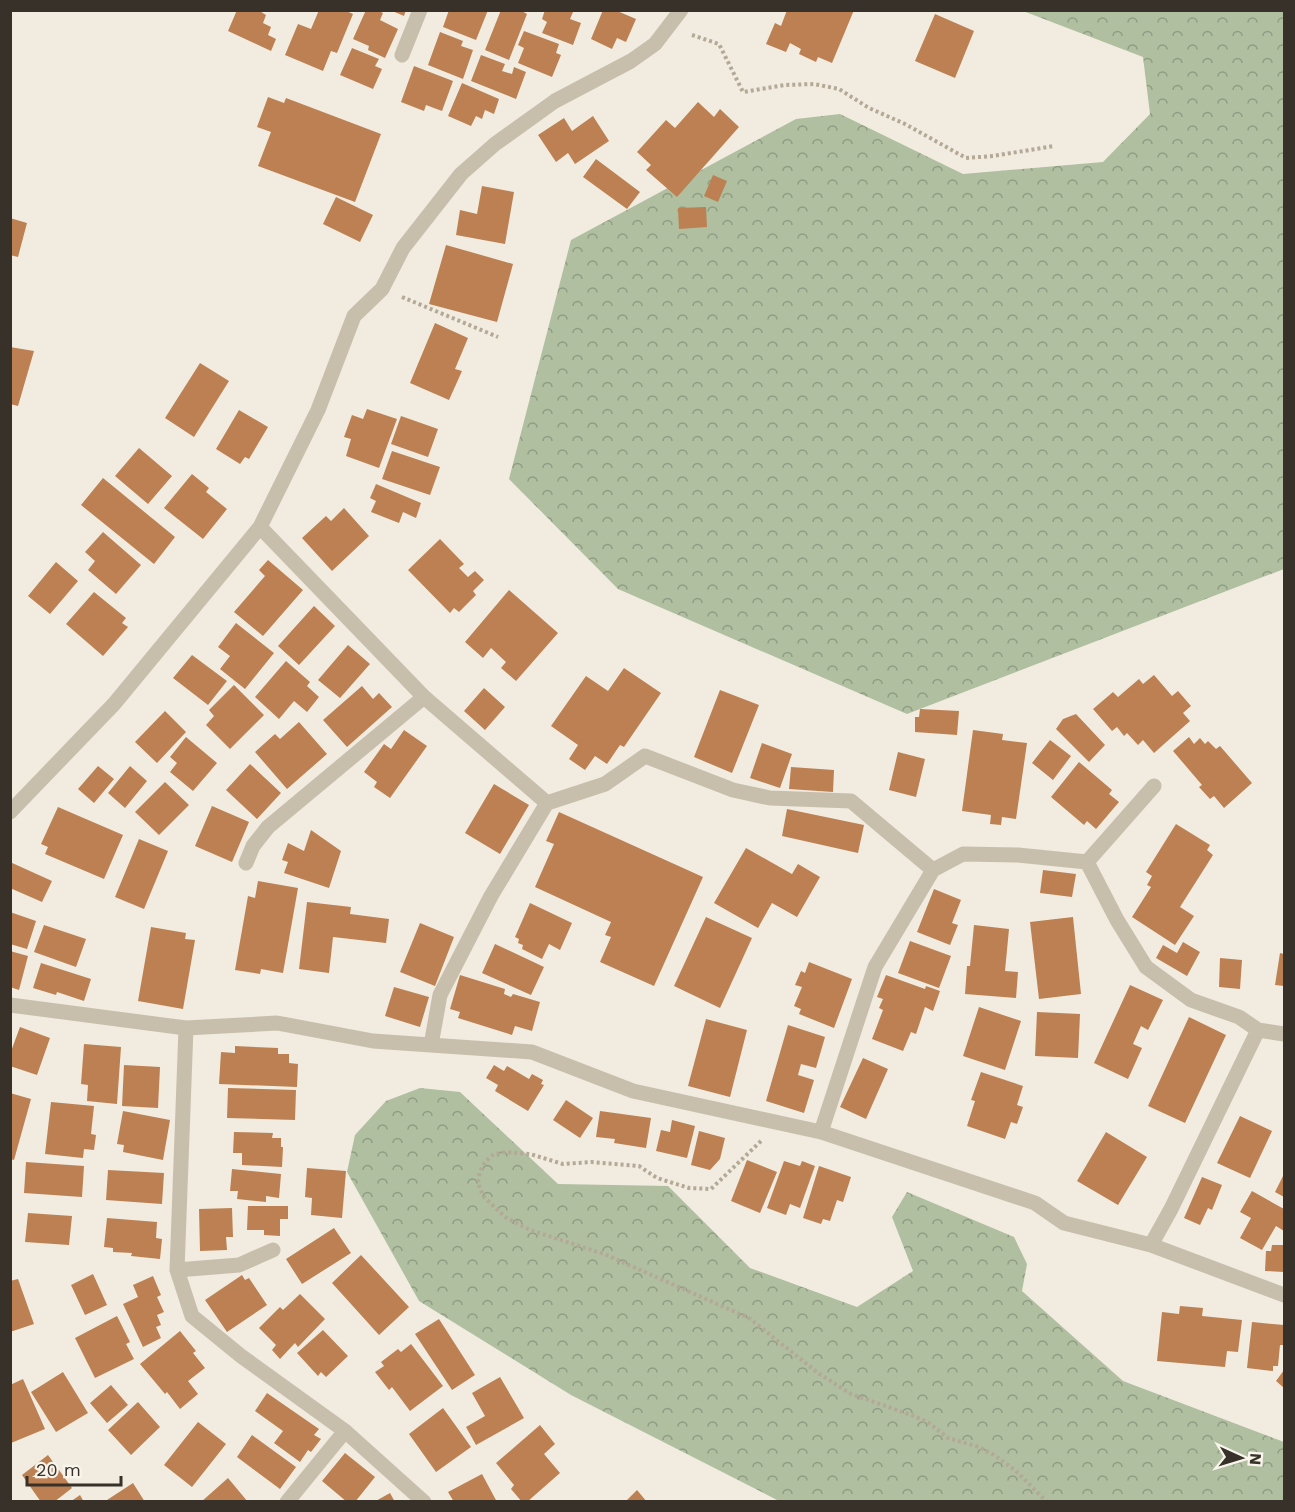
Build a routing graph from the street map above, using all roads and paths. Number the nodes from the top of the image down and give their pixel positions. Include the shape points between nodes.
1 (420, 10) edge
2 (681, 10) edge
3 (668, 27) junction
4 (402, 55) dead end
5 (1054, 146) dead end
6 (382, 289) junction
7 (498, 337) dead end
8 (260, 527) junction
9 (424, 697) junction
10 (1154, 786) dead end
11 (547, 803) junction
12 (10, 812) edge
13 (246, 862) dead end
14 (1087, 862) junction
15 (933, 870) junction
16 (10, 1005) edge
17 (186, 1028) junction
18 (1258, 1030) junction
19 (1284, 1034) edge
20 (431, 1045) junction
21 (777, 1123) junction
22 (821, 1132) junction
23 (1151, 1245) junction
24 (273, 1250) dead end
25 (177, 1270) junction
26 (1284, 1295) edge
27 (345, 1431) junction
28 (287, 1502) edge
29 (424, 1502) edge
30 (1047, 1502) edge

1 - 4 street
2 - 3 street
3 - 5 path via 719,44 743,92 814,84 839,89 966,158
3 - 6 street via 655,44 555,101 461,174 403,248
6 - 7 path
6 - 8 street via 354,316 318,410
8 - 9 street
8 - 12 street via 114,704
9 - 11 street
9 - 13 street via 268,827
10 - 14 street
11 - 15 street via 605,784 645,756 733,790 770,798 851,801
11 - 20 street via 491,896 440,995
14 - 15 street via 963,854
14 - 18 street via 1146,967 1191,1000 1239,1017
15 - 22 street via 875,967
16 - 17 street
17 - 20 street via 277,1023 373,1041
17 - 25 street
18 - 19 street
18 - 23 street
20 - 21 street via 532,1052 633,1091
21 - 22 street
21 - 30 path via 711,1189 689,1188 657,1178 639,1166 563,1164 506,1152 494,1154 485,1162 478,1184 483,1196 505,1218 604,1254 749,1318 851,1394 914,1416 948,1438 994,1455
22 - 23 street via 1035,1203 1064,1223
23 - 26 street
24 - 25 street via 239,1265
25 - 27 street via 192,1316
27 - 28 street
27 - 29 street

